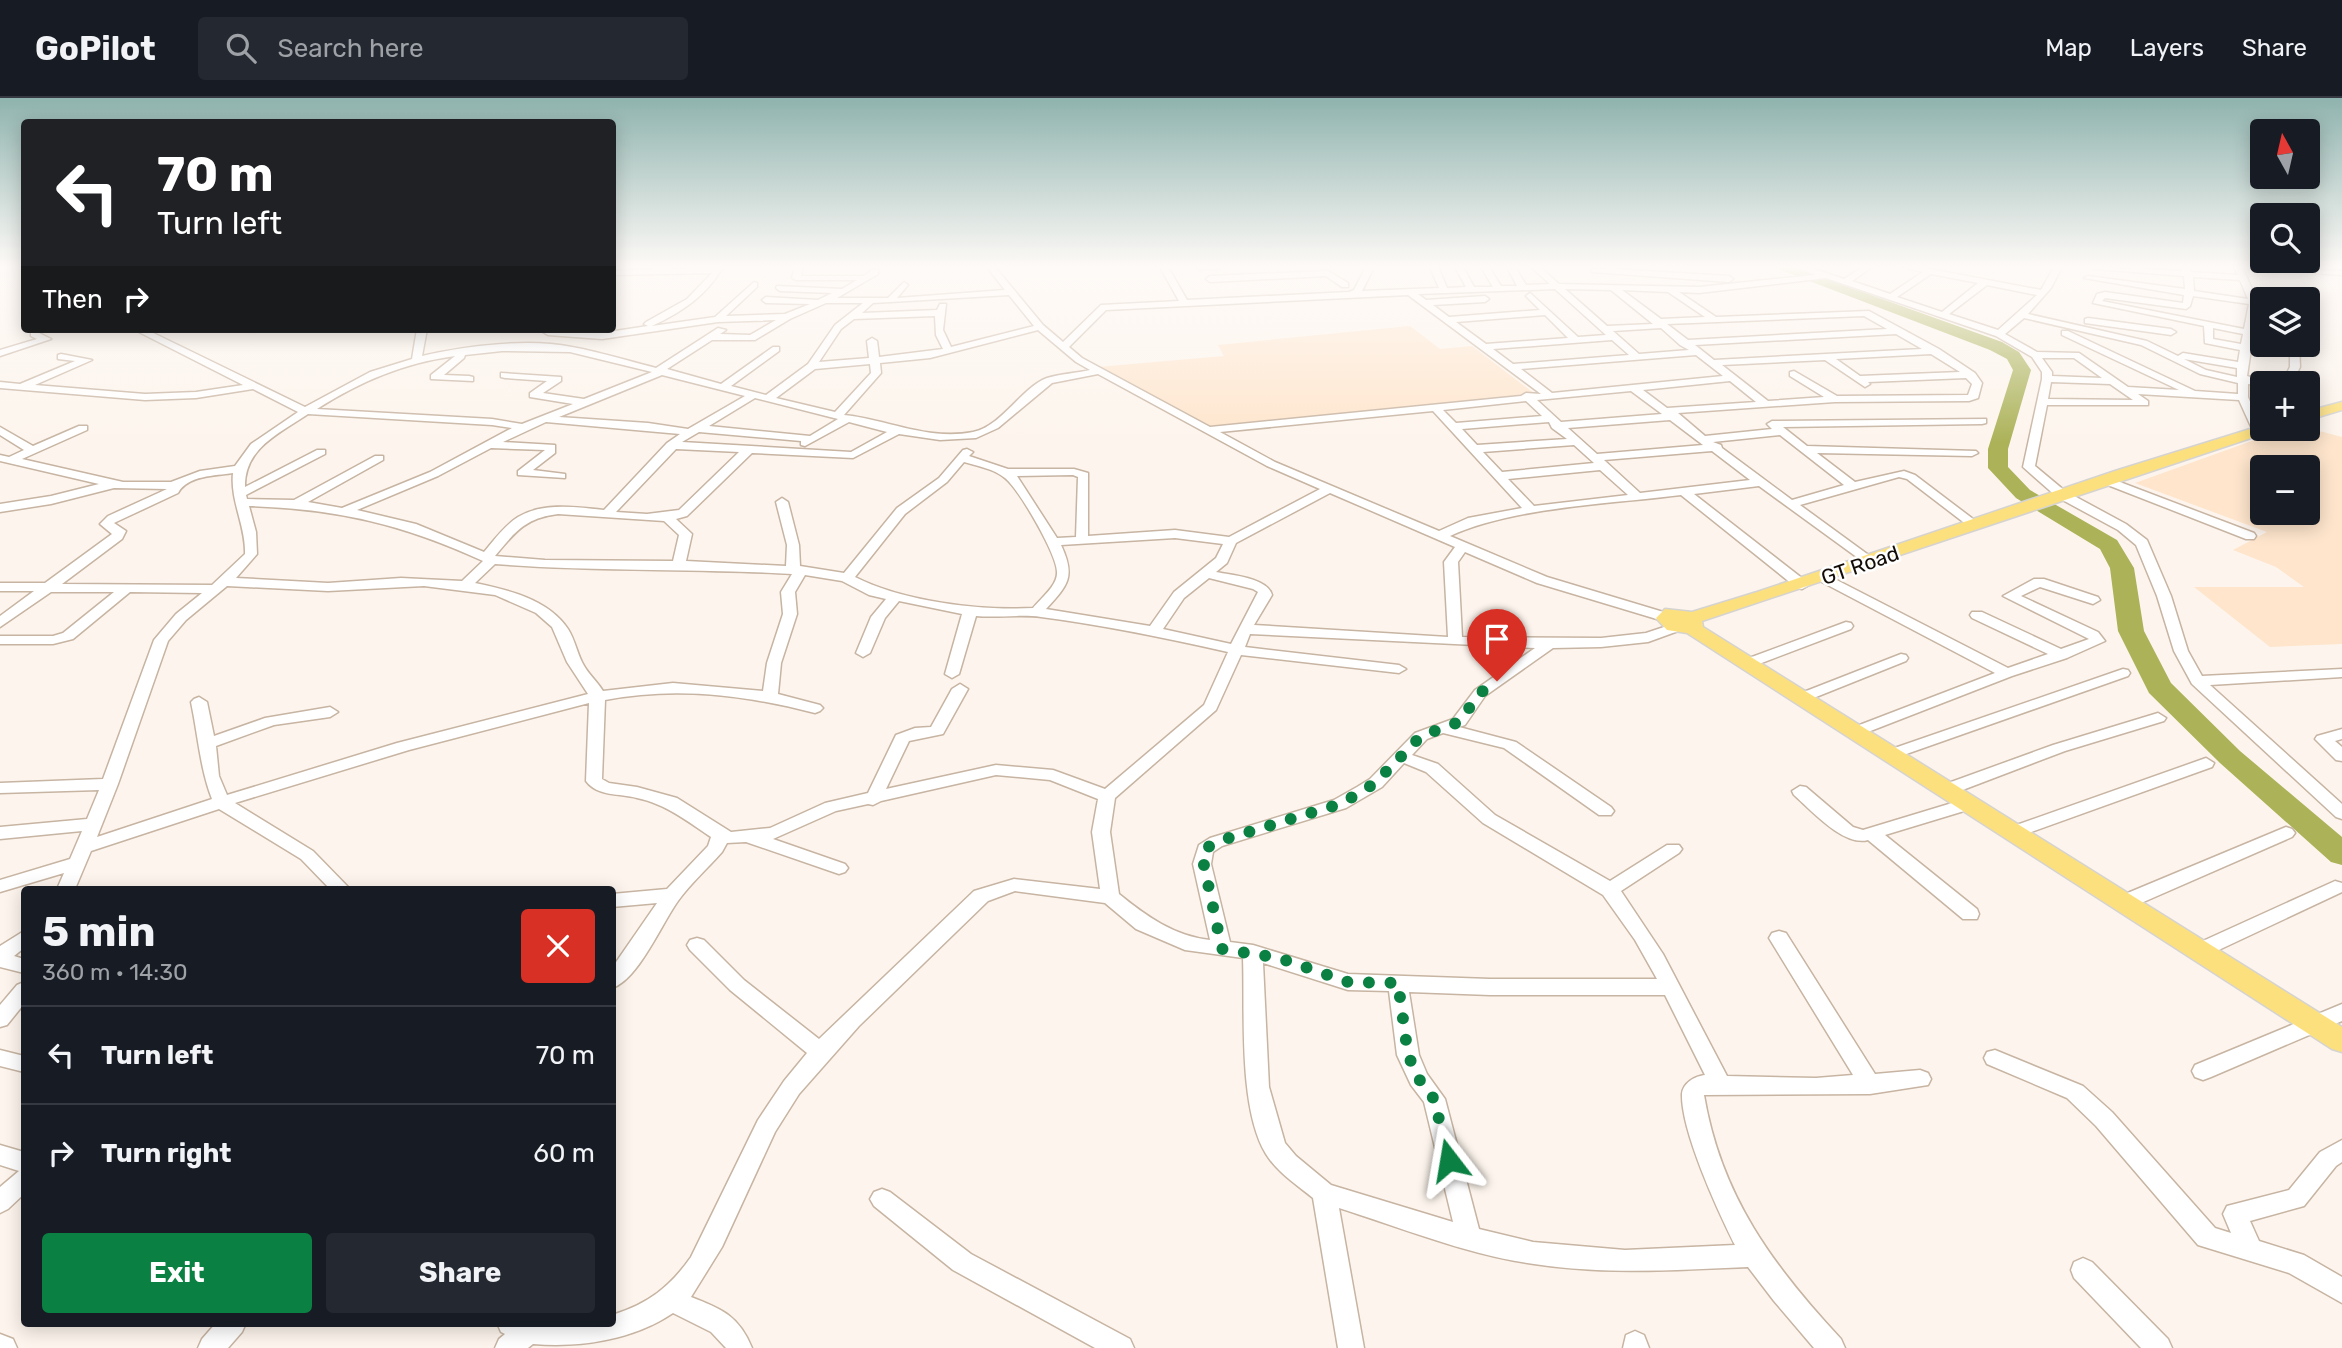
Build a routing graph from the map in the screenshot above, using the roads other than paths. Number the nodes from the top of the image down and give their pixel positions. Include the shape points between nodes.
1 (645, 325) edge
2 (676, 325) edge
3 (726, 325) edge
4 (773, 325) edge
5 (840, 325) edge
6 (939, 325) edge
7 (1085, 325) edge
8 (1454, 325) edge
9 (1561, 325) edge
10 (1599, 325) edge
11 (1643, 325) edge
12 (1660, 325) edge
13 (1891, 325) edge
14 (1975, 325) edge
15 (2010, 325) edge
16 (2056, 325) edge
17 (2073, 325) edge
18 (2122, 325) edge
19 (2206, 325) edge
20 (2250, 325) edge
21 (2127, 326) joint
22 (2209, 326) junction
23 (1040, 327) joint
24 (1603, 329) junction
25 (2068, 329) junction
26 (1900, 331) junction
27 (631, 332) junction
28 (2171, 332) dead end
29 (149, 333) edge
30 (421, 333) edge
31 (547, 333) edge
32 (566, 333) edge
33 (34, 334) dead end
34 (1999, 334) junction
35 (1802, 336) junction
36 (713, 337) junction
37 (1612, 337) junction
38 (1575, 339) junction
39 (2247, 340) junction
40 (872, 341) dead end
41 (2250, 341) edge
42 (1683, 343) junction
43 (1063, 347) junction
44 (1484, 347) junction
45 (528, 348) junction
46 (776, 349) dead end
47 (949, 351) junction
48 (1936, 351) junction
49 (1695, 352) junction
50 (0, 353) edge
51 (463, 354) junction
52 (2170, 354) junction
53 (2035, 355) junction
54 (61, 356) dead end
55 (1636, 356) junction
56 (1831, 357) junction
57 (416, 361) junction
58 (875, 361) junction
59 (1711, 363) junction
60 (812, 366) junction
61 (2242, 366) junction
62 (1511, 367) junction
63 (661, 371) junction
64 (1096, 372) junction
65 (1794, 374) dead end
66 (1971, 374) junction
67 (505, 375) dead end
68 (1730, 377) junction
69 (470, 379) dead end
70 (1857, 379) junction
71 (2047, 379) junction
72 (2244, 380) junction
73 (2115, 381) junction
74 (2250, 381) edge
75 (0, 385) edge
76 (254, 386) junction
77 (725, 386) junction
78 (1632, 386) junction
79 (21, 387) junction
80 (2127, 390) junction
81 (2190, 392) junction
82 (755, 394) junction
83 (1548, 394) junction
84 (1526, 396) junction
85 (2244, 397) junction
86 (769, 398) junction
87 (1884, 398) junction
88 (1835, 399) junction
89 (2040, 402) junction
90 (585, 403) junction
91 (1766, 404) junction
92 (1434, 406) junction
93 (2342, 406) edge
94 (2250, 409) edge
95 (305, 411) junction
96 (2320, 412) edge
97 (1671, 414) junction
98 (843, 416) junction
99 (543, 418) junction
100 (1907, 419) junction
101 (1982, 421) dead end
102 (1553, 423) junction
103 (523, 427) junction
104 (1453, 427) junction
105 (83, 428) dead end
106 (0, 430) edge
107 (692, 430) junction
108 (1209, 430) junction
109 (897, 431) junction
110 (1779, 432) junction
111 (2250, 434) edge
112 (976, 435) junction
113 (1705, 439) junction
114 (1574, 442) junction
115 (485, 445) junction
116 (671, 445) junction
117 (1717, 447) junction
118 (1472, 449) junction
119 (1802, 449) junction
120 (33, 450) junction
121 (748, 450) junction
122 (321, 452) dead end
123 (1972, 453) dead end
124 (379, 458) dead end
125 (963, 458) junction
126 (1593, 458) junction
127 (6, 459) edge
128 (1522, 460) junction
129 (1603, 467) junction
130 (239, 469) junction
131 (1006, 473) junction
132 (561, 476) dead end
133 (1499, 476) junction
134 (2104, 480) junction
135 (1762, 482) junction
136 (177, 484) junction
137 (110, 485) junction
138 (1853, 486) junction
139 (1327, 490) junction
140 (1684, 492) junction
141 (1636, 496) junction
142 (2058, 496) junction
143 (242, 497) junction
144 (782, 502) dead end
145 (296, 504) junction
146 (1790, 504) junction
147 (0, 508) edge
148 (1531, 510) junction
149 (345, 511) junction
150 (608, 513) junction
151 (668, 518) junction
152 (1975, 525) junction
153 (1439, 536) junction
154 (2250, 536) dead end
155 (1082, 541) junction
156 (1231, 541) junction
157 (1054, 542) junction
158 (1462, 546) junction
159 (489, 559) junction
160 (1869, 562) junction
161 (678, 565) junction
162 (797, 570) junction
163 (1206, 573) junction
164 (847, 578) junction
165 (1825, 578) junction
166 (221, 585) junction
167 (465, 585) junction
168 (1802, 585) junction
169 (0, 587) edge
170 (44, 589) junction
171 (126, 589) junction
172 (896, 596) junction
173 (2093, 600) dead end
174 (970, 611) junction
175 (1037, 612) junction
176 (1977, 615) dead end
177 (0, 622) edge
178 (1681, 622) junction
179 (1846, 626) dead end
180 (1245, 629) junction
181 (1154, 631) junction
182 (0, 640) edge
183 (1455, 640) junction
184 (1546, 646) junction
185 (1237, 650) junction
186 (863, 653) dead end
187 (2062, 654) junction
188 (1901, 658) dead end
189 (1746, 664) junction
190 (1399, 669) dead end
191 (2007, 673) junction
192 (2123, 673) dead end
193 (2342, 673) edge
194 (2197, 681) junction
195 (771, 694) junction
196 (597, 697) junction
197 (1801, 698) junction
198 (198, 702) dead end
199 (815, 708) dead end
200 (330, 712) dead end
201 (2158, 718) dead end
202 (1439, 727) junction
203 (1855, 732) junction
204 (2342, 734) edge
205 (208, 744) junction
206 (1889, 755) junction
207 (2342, 756) edge
208 (1403, 757) junction
209 (2206, 763) dead end
210 (110, 784) junction
211 (0, 788) edge
212 (1946, 790) junction
213 (1800, 791) dead end
214 (1107, 796) junction
215 (873, 800) junction
216 (222, 803) junction
217 (1968, 804) junction
218 (1605, 811) dead end
219 (2342, 813) edge
220 (93, 824) junction
221 (2014, 832) junction
222 (0, 833) edge
223 (2286, 833) dead end
224 (720, 835) junction
225 (1873, 835) junction
226 (750, 838) junction
227 (1673, 849) dead end
228 (80, 855) junction
229 (839, 868) dead end
230 (0, 886) edge
231 (67, 886) edge
232 (338, 886) edge
233 (2335, 887) dead end
234 (1610, 890) junction
235 (672, 895) junction
236 (1110, 897) junction
237 (616, 901) edge
238 (2126, 902) junction
239 (1970, 914) dead end
240 (1779, 938) dead end
241 (21, 940) edge
242 (697, 945) dead end
243 (1222, 949) junction
244 (2201, 950) junction
245 (1253, 952) junction
246 (0, 958) edge
247 (21, 965) edge
248 (616, 977) edge
249 (1398, 983) junction
250 (1670, 987) junction
251 (21, 994) edge
252 (2342, 1012) edge
253 (0, 1019) edge
254 (2314, 1023) junction
255 (2342, 1041) edge
256 (820, 1051) junction
257 (0, 1058) edge
258 (1995, 1058) dead end
259 (21, 1063) edge
260 (2203, 1072) dead end
261 (1920, 1079) dead end
262 (1720, 1083) junction
263 (1870, 1085) junction
264 (2342, 1150) edge
265 (0, 1155) edge
266 (21, 1161) edge
267 (21, 1183) edge
268 (1324, 1193) junction
269 (882, 1199) dead end
270 (0, 1202) edge
271 (1469, 1238) junction
272 (2250, 1248) junction
273 (1754, 1255) junction
274 (2082, 1270) dead end
275 (2342, 1292) edge
276 (671, 1300) junction
277 (229, 1327) edge
278 (615, 1327) edge
279 (616, 1327) edge
280 (526, 1338) edge
281 (211, 1348) edge
282 (739, 1348) edge
283 (1121, 1348) edge
284 (1351, 1348) edge
285 (1832, 1348) edge
286 (2159, 1348) edge

1 - 27 street
2 - 27 street
3 - 36 street
4 - 36 street via 749,339
5 - 60 street
6 - 47 street via 940,340
7 - 43 street
8 - 44 street
9 - 38 street
10 - 24 street
11 - 24 street
12 - 42 street
13 - 26 street
14 - 34 street
15 - 34 street
16 - 25 street
17 - 25 street
18 - 21 street
19 - 22 street
20 - 39 street
21 - 28 street
22 - 39 street
22 - 39 street via 2208,341
23 - 43 street
23 - 47 street
24 - 37 street
25 - 52 street via 2144,343
25 - 81 street
26 - 35 street
26 - 48 street
27 - 32 street
29 - 76 street
30 - 57 street
31 - 45 street
33 - 50 street via 46,339
34 - 53 street
35 - 42 street
35 - 56 street
36 - 63 street
37 - 38 street
37 - 55 street
38 - 44 street
39 - 41 street
39 - 61 street
40 - 58 street
42 - 49 street
43 - 64 street
44 - 62 street
45 - 51 street
45 - 63 street via 570,349
46 - 77 street
47 - 58 street
48 - 56 street
48 - 66 street
49 - 55 street
49 - 59 street
51 - 57 street
51 - 69 street via 435,376
52 - 61 street
52 - 72 street via 2203,372
53 - 71 street
53 - 73 street via 2076,355
54 - 79 street via 87,360
55 - 62 street
56 - 59 street
56 - 70 street
57 - 95 street via 374,374
58 - 60 street
58 - 98 street via 874,378
59 - 68 street
60 - 86 street
61 - 72 street
62 - 83 street
63 - 77 street
63 - 90 street
64 - 108 street
64 - 112 street via 1049,381
65 - 88 street
66 - 70 street
66 - 87 street via 1977,383 1972,398
67 - 90 street via 556,378 534,395
68 - 78 street
68 - 91 street
70 - 87 street
71 - 73 street
71 - 89 street
72 - 74 street
72 - 85 street
73 - 80 street
75 - 79 street
76 - 79 street via 167,397
76 - 95 street
77 - 82 street
78 - 83 street
78 - 97 street
80 - 81 street
80 - 89 street via 2144,405
81 - 85 street
82 - 86 street
82 - 107 street
83 - 84 street
84 - 92 street
84 - 102 street
85 - 94 street
86 - 98 street
87 - 88 street
87 - 100 street
88 - 91 street
89 - 142 street via 2029,467
90 - 99 street
91 - 97 street
92 - 104 street
92 - 108 street
93 - 96 main road
95 - 103 street
95 - 130 street via 259,443
97 - 102 street
97 - 113 street
98 - 107 street via 807,442
98 - 109 street
99 - 103 street
99 - 107 street
100 - 101 street
100 - 110 street via 1772,424
102 - 104 street
102 - 114 street
103 - 115 street
104 - 118 street
105 - 120 street
106 - 120 street
107 - 116 street
108 - 139 street
109 - 112 street via 940,437
109 - 121 street via 853,455
110 - 113 street
110 - 119 street
111 - 134 main road, GT Road
112 - 125 street
113 - 117 street
114 - 126 street
114 - 128 street
115 - 132 street via 551,447 522,473
115 - 149 street via 418,481
116 - 121 street
116 - 150 street
117 - 126 street
117 - 135 street
118 - 128 street
118 - 133 street
119 - 123 street
119 - 138 street
120 - 127 street
121 - 151 street via 683,513
122 - 143 street
124 - 145 street
125 - 131 street
125 - 164 street via 935,487 901,511
126 - 129 street
127 - 137 street
128 - 129 street
128 - 133 street
129 - 141 street
130 - 136 street via 206,472
130 - 143 street
131 - 155 street via 1084,475
131 - 157 street via 1026,493 1041,527
133 - 148 street
134 - 142 main road, GT Road
134 - 154 street
135 - 140 street
135 - 146 street
136 - 137 street
136 - 170 street via 174,490 112,519 106,524 120,531 118,536
137 - 147 street
138 - 146 street
138 - 152 street via 1905,474
139 - 153 street
139 - 156 street
140 - 141 street
140 - 168 street
141 - 148 street
142 - 152 main road, GT Road
142 - 194 street via 2122,527 2142,543 2181,652
143 - 145 street
143 - 166 street via 251,525 251,554
144 - 162 street
145 - 149 street
146 - 160 street
148 - 153 street via 1472,521
149 - 159 street via 397,522
150 - 151 street
150 - 159 street via 562,512 524,518
151 - 161 street via 687,534
152 - 160 main road, GT Road
153 - 158 street
155 - 156 street via 1175,534
155 - 157 street
156 - 163 street via 1226,554
157 - 175 street via 1064,572
158 - 178 street via 1578,593
158 - 183 street via 1451,562
159 - 161 street
159 - 167 street
160 - 165 main road, GT Road
161 - 162 street
162 - 164 street
162 - 195 street via 788,592 790,614 776,654
163 - 180 street via 1265,591
163 - 181 street via 1179,595
164 - 172 street
165 - 168 main road, GT Road
165 - 191 street
166 - 167 street
166 - 171 street
166 - 210 street via 161,640
167 - 196 street via 504,593 556,622 567,637 576,666 590,678
168 - 178 main road, GT Road
169 - 170 street
170 - 171 street
170 - 177 street
171 - 182 street via 68,636
172 - 174 street
172 - 186 street via 878,617
173 - 187 street via 2039,582 2010,596 2098,641
174 - 175 street
174 - 215 street via 956,682 937,731 902,738
175 - 181 street
176 - 187 street
178 - 184 street via 1666,634
178 - 189 main road
179 - 189 street
180 - 183 street
180 - 185 street
181 - 185 street
183 - 184 street
184 - 202 street via 1480,693 1459,722
185 - 190 street
185 - 214 street via 1221,690 1203,716
187 - 191 street
188 - 197 street
189 - 197 main road
191 - 203 street
192 - 206 street
193 - 194 street
194 - 219 street
195 - 196 street via 672,688
195 - 199 street
196 - 216 street via 449,733
196 - 224 street via 594,781 605,788 671,802
197 - 203 main road
198 - 205 street
200 - 205 street via 271,721
201 - 212 street
202 - 208 street via 1421,736
202 - 218 street via 1510,745
203 - 206 main road
204 - 207 street via 2323,739
205 - 216 street via 211,776
206 - 212 main road
208 - 234 street via 1432,768 1489,819
208 - 243 street via 1376,782 1340,804 1205,849 1202,864
209 - 221 street
210 - 211 street
210 - 220 street
212 - 217 main road
213 - 225 street via 1847,831
214 - 215 street via 1053,775 1009,770
214 - 236 street via 1101,832
215 - 226 street via 831,807 773,833
216 - 228 street
216 - 232 street via 307,855
217 - 221 main road
217 - 225 street
220 - 222 street
220 - 228 street
221 - 238 main road
223 - 238 street
224 - 226 street
224 - 235 street via 716,848
225 - 239 street
226 - 229 street
227 - 234 street
228 - 230 street
228 - 231 street
233 - 244 street
234 - 250 street
235 - 237 street
235 - 248 street
236 - 243 street via 1166,936
236 - 256 street via 1014,885 991,890 972,903
238 - 244 main road
240 - 263 street
241 - 246 street
242 - 256 street via 737,985
243 - 245 street
244 - 254 main road
245 - 249 street via 1348,982
245 - 268 street via 1258,1087 1265,1119 1275,1148
246 - 247 street
249 - 250 street
249 - 271 street via 1408,1055 1434,1099
250 - 262 street
251 - 253 street
252 - 254 street
254 - 255 main road
254 - 260 street
256 - 276 street via 773,1115 694,1271
257 - 259 street
258 - 272 street via 2075,1092 2207,1237
261 - 263 street
262 - 263 street
262 - 273 street via 1700,1084 1693,1092 1694,1100 1707,1149
264 - 272 street via 2328,1158 2296,1199 2235,1214
265 - 266 street
267 - 270 street
268 - 271 street
268 - 284 street
269 - 283 street via 962,1262
271 - 273 street via 1533,1253 1590,1259
272 - 275 street via 2295,1263
273 - 285 street
274 - 286 street
276 - 279 street
276 - 282 street via 727,1328
277 - 281 street
278 - 280 street

